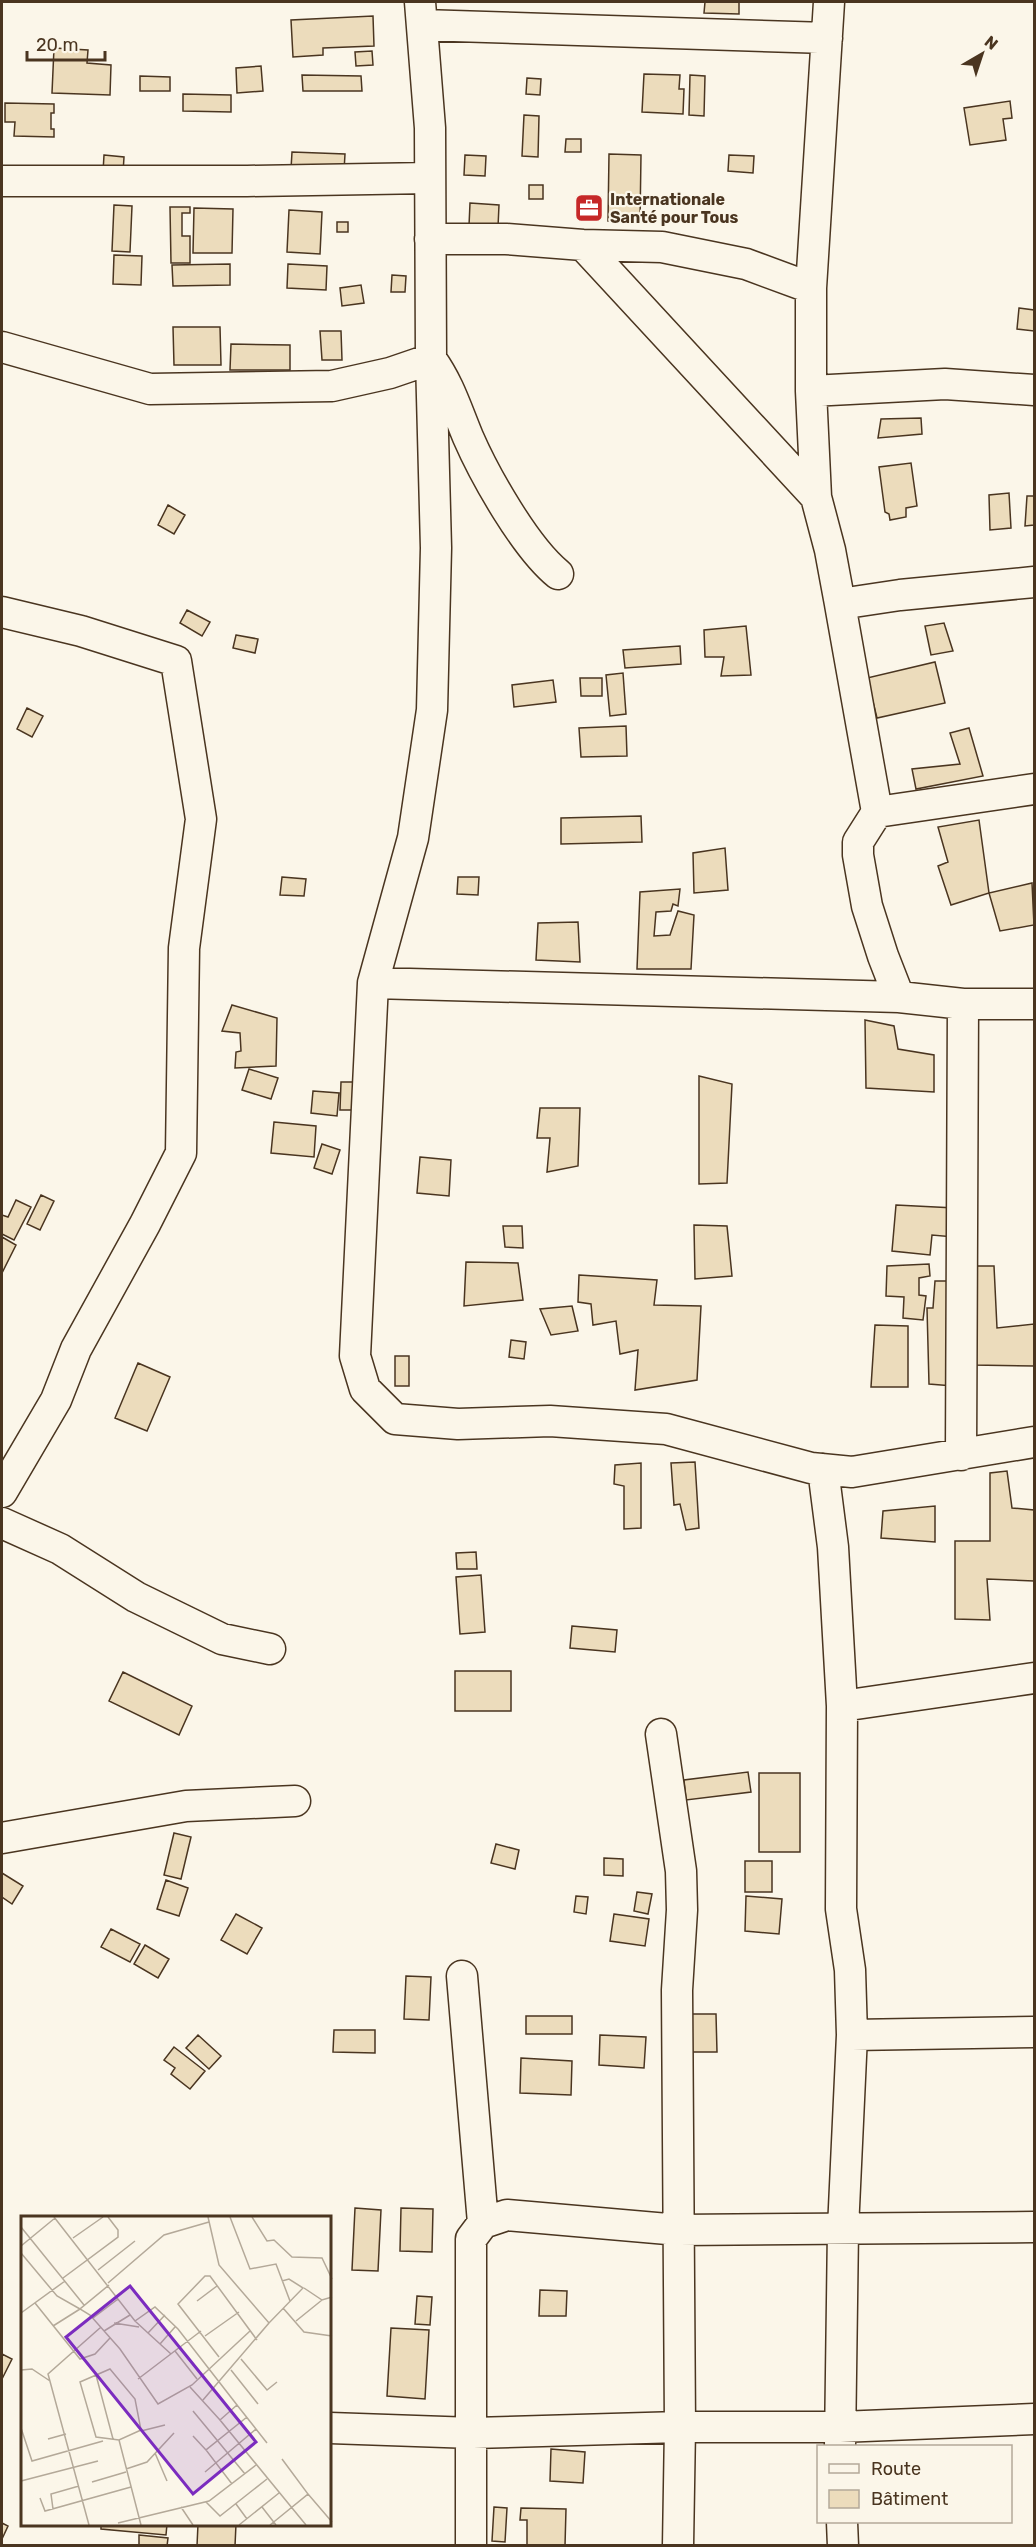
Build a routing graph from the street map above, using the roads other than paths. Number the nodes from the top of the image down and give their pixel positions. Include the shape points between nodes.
1 (829, 2) edge
2 (421, 13) edge
3 (827, 38) junction
4 (429, 178) junction
5 (2, 181) edge
6 (430, 239) junction
7 (584, 245) junction
8 (811, 288) junction
9 (2, 347) edge
10 (430, 359) junction
11 (1035, 390) edge
12 (811, 392) junction
13 (816, 497) junction
14 (558, 574) dead end
15 (1035, 582) edge
16 (840, 604) junction
17 (2, 612) edge
18 (1035, 789) edge
19 (877, 812) junction
20 (373, 983) junction
21 (899, 997) junction
22 (963, 1004) junction
23 (1035, 1004) edge
24 (1035, 1442) edge
25 (961, 1455) junction
26 (823, 1469) junction
27 (2, 1492) edge
28 (2, 1523) edge
29 (270, 1649) dead end
30 (1035, 1678) edge
31 (842, 1706) junction
32 (661, 1734) dead end
33 (295, 1801) dead end
34 (2, 1838) edge
35 (462, 1976) dead end
36 (1035, 2032) edge
37 (852, 2035) junction
38 (483, 2223) junction
39 (1035, 2226) edge
40 (843, 2229) junction
41 (679, 2230) junction
42 (1035, 2420) edge
43 (680, 2427) junction
44 (332, 2428) edge
45 (473, 2433) junction
46 (840, 2437) edge
47 (842, 2523) edge
48 (471, 2546) edge
49 (678, 2546) edge
50 (843, 2546) edge

1 - 3 street
2 - 3 street
2 - 4 street via 430,128
3 - 8 street
4 - 5 street
4 - 6 street
6 - 7 street
6 - 10 street
7 - 8 street via 662,247 746,264
7 - 13 street
8 - 12 street
9 - 10 street via 150,389 332,386
10 - 14 street via 445,378 484,470 522,532
10 - 20 street via 436,548 432,710 413,838
11 - 12 street via 945,384
12 - 13 street
13 - 16 street
15 - 16 street
16 - 19 street
17 - 27 street via 81,631 176,661 201,819 184,948 181,1153 76,1348 56,1401
18 - 19 street
19 - 21 street via 858,842 858,855 867,906
20 - 21 street
20 - 26 street via 356,1356 365,1389 395,1419 458,1424 550,1421 666,1429
21 - 22 street
22 - 23 street
22 - 25 street
24 - 25 street
25 - 26 street via 852,1472
26 - 31 street via 833,1547
28 - 29 street via 60,1549 136,1597 222,1639
30 - 31 street
31 - 37 street via 841,1909 850,1970
32 - 41 street via 681,1871 677,1990
33 - 34 street via 186,1806
35 - 38 street
36 - 37 street
37 - 40 street
38 - 41 street via 507,2215
38 - 45 street via 471,2239
39 - 40 street
40 - 41 street
40 - 46 street
41 - 43 street
42 - 46 street
43 - 45 street
43 - 46 street
43 - 49 street
44 - 45 street
45 - 48 street
47 - 50 street

